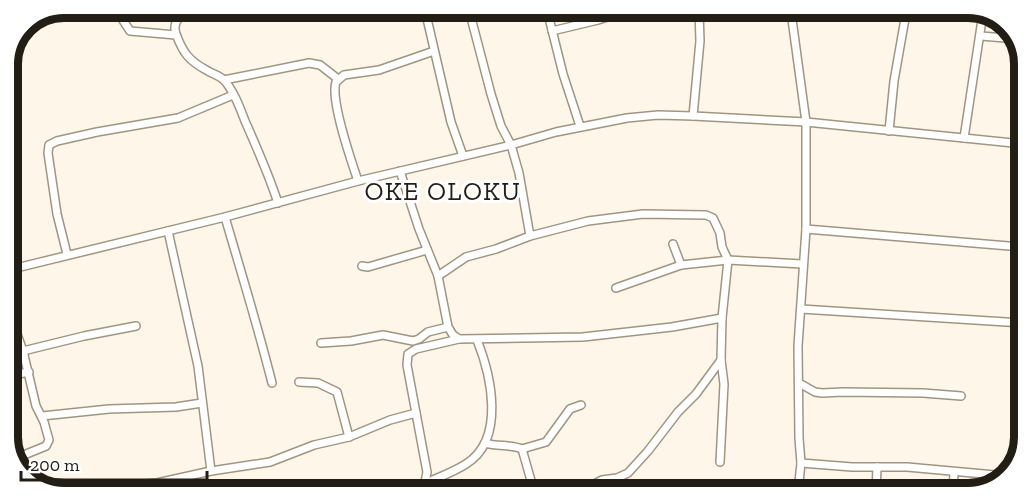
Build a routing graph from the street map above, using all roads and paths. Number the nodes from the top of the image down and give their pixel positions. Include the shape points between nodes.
1 (122, 18) edge
2 (178, 18) edge
3 (427, 18) edge
4 (471, 18) edge
5 (549, 18) edge
6 (604, 18) edge
7 (699, 18) edge
8 (792, 18) edge
9 (905, 18) edge
10 (982, 21) edge
11 (552, 31) junction
12 (176, 35) junction
13 (981, 36) junction
14 (1005, 38) edge
15 (434, 51) junction
16 (338, 79) junction
17 (224, 80) junction
18 (233, 95) junction
19 (693, 116) junction
20 (806, 122) junction
21 (580, 126) junction
22 (889, 131) junction
23 (964, 138) junction
24 (1014, 143) edge
25 (511, 145) junction
26 (463, 156) junction
27 (400, 171) junction
28 (358, 181) junction
29 (278, 203) junction
30 (225, 217) junction
31 (806, 229) junction
32 (168, 231) junction
33 (530, 236) junction
34 (673, 244) dead end
35 (1014, 246) edge
36 (427, 250) junction
37 (67, 254) junction
38 (728, 260) junction
39 (802, 264) junction
40 (681, 265) junction
41 (362, 266) dead end
42 (18, 267) edge
43 (438, 276) junction
44 (616, 288) dead end
45 (801, 309) junction
46 (722, 318) junction
47 (1014, 323) edge
48 (136, 326) dead end
49 (448, 327) junction
50 (18, 337) edge
51 (459, 339) junction
52 (477, 340) junction
53 (321, 343) dead end
54 (23, 351) junction
55 (721, 360) junction
56 (28, 372) junction
57 (18, 374) edge
58 (299, 382) dead end
59 (272, 383) dead end
60 (799, 383) junction
61 (961, 396) dead end
62 (202, 403) junction
63 (581, 405) dead end
64 (416, 413) junction
65 (42, 416) junction
66 (349, 437) junction
67 (485, 443) junction
68 (522, 449) junction
69 (22, 456) edge
70 (720, 462) dead end
71 (801, 463) junction
72 (877, 467) junction
73 (211, 471) junction
74 (954, 472) junction
75 (993, 475) edge
76 (425, 482) joint
77 (157, 483) edge
78 (532, 483) edge
79 (599, 483) edge
80 (799, 483) edge
81 (876, 483) edge
82 (953, 483) edge

1 - 12 street via 132,32
2 - 12 street
3 - 15 street
4 - 25 street via 498,116
5 - 11 street
6 - 11 street
7 - 19 street
8 - 20 street
9 - 22 street
10 - 13 street
11 - 21 street
12 - 17 street via 190,60
13 - 14 street
13 - 23 street
15 - 16 street
15 - 26 street
16 - 17 street via 320,65 309,63
16 - 28 street via 334,86 337,113
17 - 18 street
18 - 29 street
18 - 37 street via 178,118 97,132 50,145 57,214
19 - 20 street
19 - 21 street via 638,117
20 - 22 street
20 - 31 street
21 - 25 street
22 - 23 street
23 - 24 street
25 - 26 street
25 - 33 street
26 - 27 street
27 - 28 street
27 - 36 street
28 - 29 street
29 - 30 street
30 - 32 street
30 - 59 street
31 - 35 street
31 - 39 street
32 - 37 street
32 - 62 street via 192,334
33 - 38 street via 588,221 643,214 706,215 716,223
33 - 43 street via 466,257
34 - 40 street
36 - 41 street
36 - 43 street
37 - 42 street
38 - 39 street
38 - 40 street
38 - 46 street
39 - 45 street
40 - 44 street
43 - 49 street
45 - 47 street
45 - 60 street
46 - 52 street via 583,337
46 - 55 street
48 - 54 street
49 - 51 street
49 - 53 street via 413,341 383,335
50 - 54 street
51 - 52 street
51 - 64 street via 408,354
52 - 67 street via 491,401
54 - 56 street
55 - 70 street via 724,384
55 - 79 street via 633,468 623,476
56 - 57 street
56 - 65 street
58 - 66 street via 318,383 337,392
60 - 61 street via 822,393
60 - 71 street
62 - 65 street
62 - 73 street
63 - 68 street via 570,409 546,442
64 - 66 street
64 - 76 street via 427,472
65 - 69 street via 49,440 46,446
66 - 73 street via 270,462
67 - 68 street
67 - 76 street via 467,464
68 - 78 street
71 - 72 street
71 - 80 street
72 - 74 street
72 - 81 street
73 - 77 street
74 - 75 street
74 - 82 street

